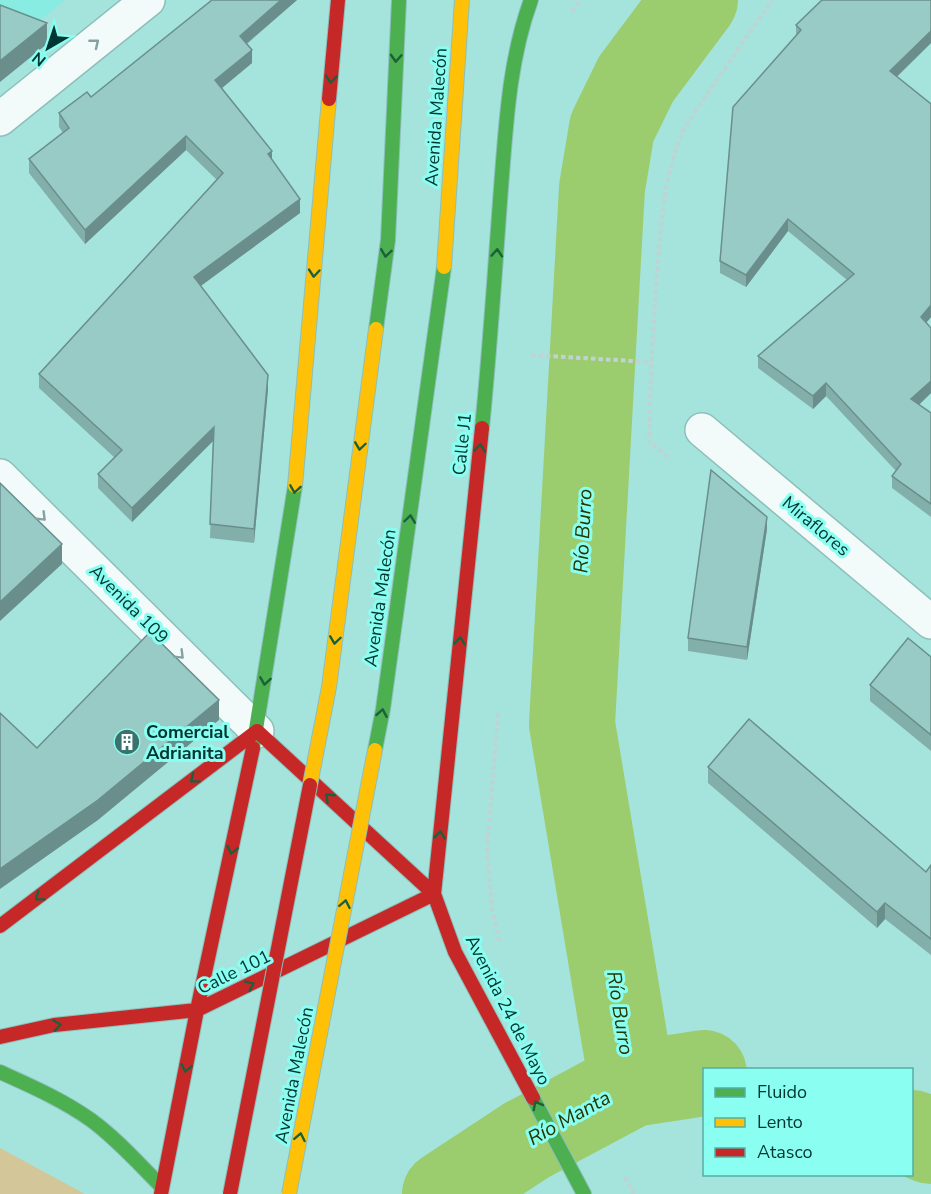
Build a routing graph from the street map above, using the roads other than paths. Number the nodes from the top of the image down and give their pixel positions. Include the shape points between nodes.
1 (148, 0) edge
2 (338, 0) edge
3 (399, 0) edge
4 (462, 0) edge
5 (531, 0) edge
6 (0, 119) edge
7 (702, 430) road end
8 (0, 476) edge
9 (931, 622) edge
10 (257, 731) junction
11 (434, 894) junction
12 (0, 926) edge
13 (197, 1010) junction
14 (0, 1037) edge
15 (0, 1072) edge
16 (161, 1191) edge
17 (230, 1194) edge
18 (289, 1194) edge
19 (584, 1194) edge

6 -> 1 street
2 -> 10 main road via 296,479
3 -> 17 main road, bridge via 387,240 330,675
18 -> 4 main road, Avenida Malecón, bridge via 383,709 444,270
11 -> 5 main road, Calle J1 via 486,389 510,94 514,59
7 - 9 street, Miraflores
8 -> 10 street, Avenida 109
11 -> 10 main road, Avenida 24 de Mayo
10 -> 12 main road
10 -> 13 main road
13 -> 11 main road, Calle 101
19 -> 11 main road, Avenida 24 de Mayo via 454,952
14 -> 13 main road, Calle 101 via 54,1025
13 -> 16 main road
15 - 16 main road via 91,1120 130,1154

